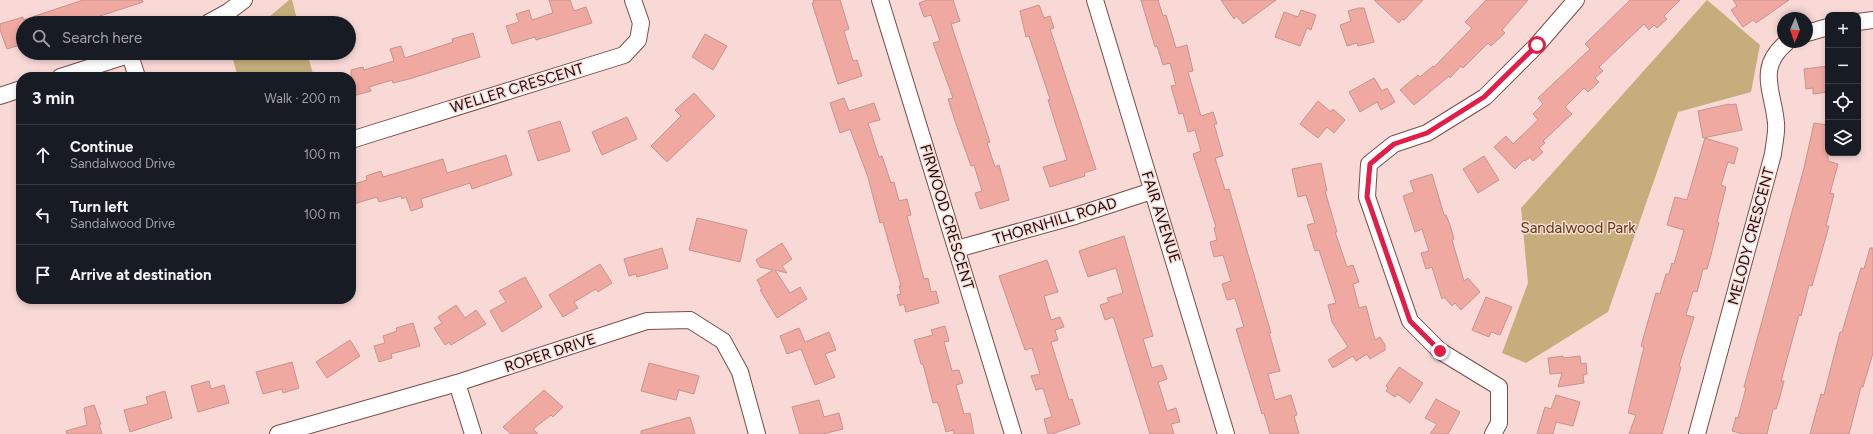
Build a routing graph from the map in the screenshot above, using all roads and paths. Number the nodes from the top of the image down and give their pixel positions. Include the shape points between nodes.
1 (244, 0) edge
2 (633, 0) edge
3 (880, 0) edge
4 (1095, 0) edge
5 (1576, 0) edge
6 (221, 16) edge
7 (1873, 20) edge
8 (1861, 22) edge
9 (1825, 28) edge
10 (1813, 31) edge
11 (1780, 48) edge
12 (114, 60) edge
13 (134, 60) edge
14 (76, 72) edge
15 (136, 72) edge
16 (16, 91) edge
17 (0, 96) edge
18 (356, 138) edge
19 (1152, 191) junction
20 (957, 249) junction
21 (457, 383) junction
22 (278, 434) edge
23 (473, 434) edge
24 (758, 434) edge
25 (1013, 434) edge
26 (1226, 434) edge
27 (1493, 434) edge
28 (1696, 434) edge

1 - 6 street
2 - 18 street, WELLER CRESCENT via 641,23 638,40 624,55
3 - 20 street, FIRWOOD CRESCENT
4 - 19 street, FAIR AVENUE
5 - 27 street via 1537,45 1484,97 1427,133 1394,144 1370,164 1367,197 1410,321 1440,351 1499,387 1499,423
7 - 8 street
9 - 10 street
11 - 28 street, MELODY CRESCENT via 1771,61 1768,79 1776,124 1774,154
12 - 14 street
13 - 15 street
16 - 17 street
19 - 20 street, THORNHILL ROAD via 1075,216
19 - 26 street, FAIR AVENUE
20 - 25 street, FIRWOOD CRESCENT
21 - 22 street, ROPER DRIVE
21 - 23 street
21 - 24 street, ROPER DRIVE via 647,321 690,320 722,341 740,372

